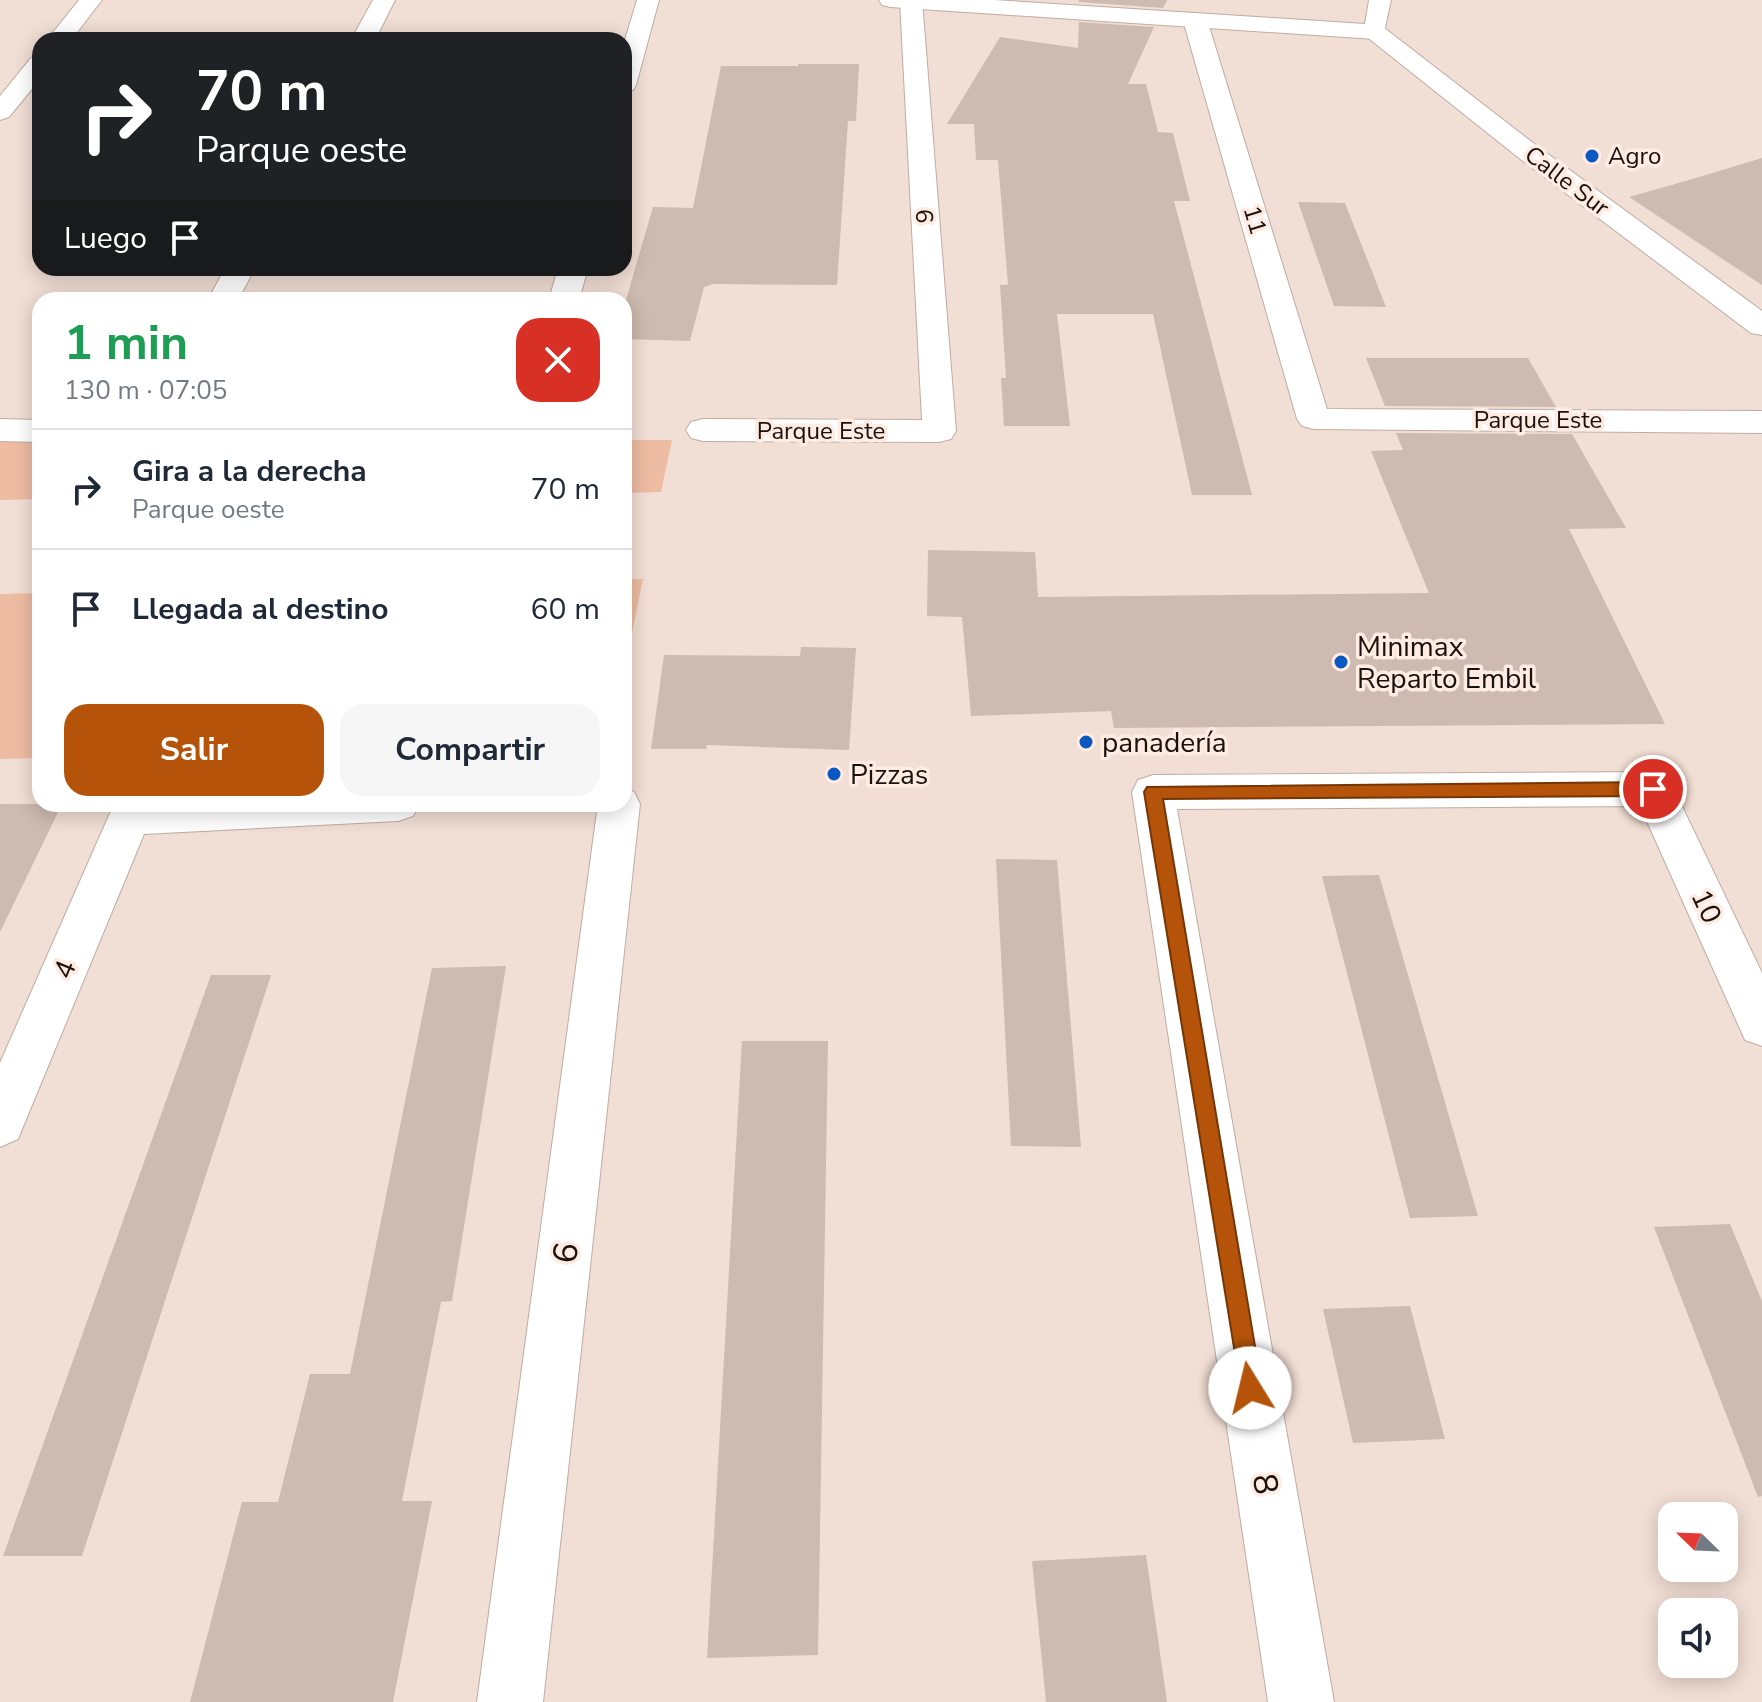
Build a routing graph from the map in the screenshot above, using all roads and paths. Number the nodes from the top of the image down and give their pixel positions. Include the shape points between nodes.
1 (91, 0) edge
2 (384, 0) edge
3 (648, 0) edge
4 (1380, 0) edge
5 (901, 1) edge
6 (1195, 20) junction
7 (65, 32) edge
8 (367, 32) edge
9 (1375, 32) junction
10 (632, 57) edge
11 (32, 73) edge
12 (0, 112) edge
13 (1762, 326) edge
14 (1314, 419) joint
15 (1762, 422) edge
16 (0, 430) edge
17 (703, 430) dead end
18 (32, 431) edge
19 (939, 431) joint
20 (1153, 792) joint
21 (232, 812) edge
22 (618, 812) edge
23 (1762, 1024) edge
24 (0, 1122) edge
25 (510, 1702) edge
26 (1301, 1702) edge

1 - 7 street
2 - 8 street
3 - 10 street
4 - 9 street
5 - 6 street
5 - 19 street, 9
6 - 9 street
6 - 14 street, 11
9 - 13 street, Calle Sur
11 - 12 street
14 - 15 street, Parque Este
16 - 18 street
17 - 19 street, Parque Este
20 - 23 street, 10 via 1653,789
20 - 26 street, 8
21 - 24 street, 4 via 129,817
22 - 25 street, 6

